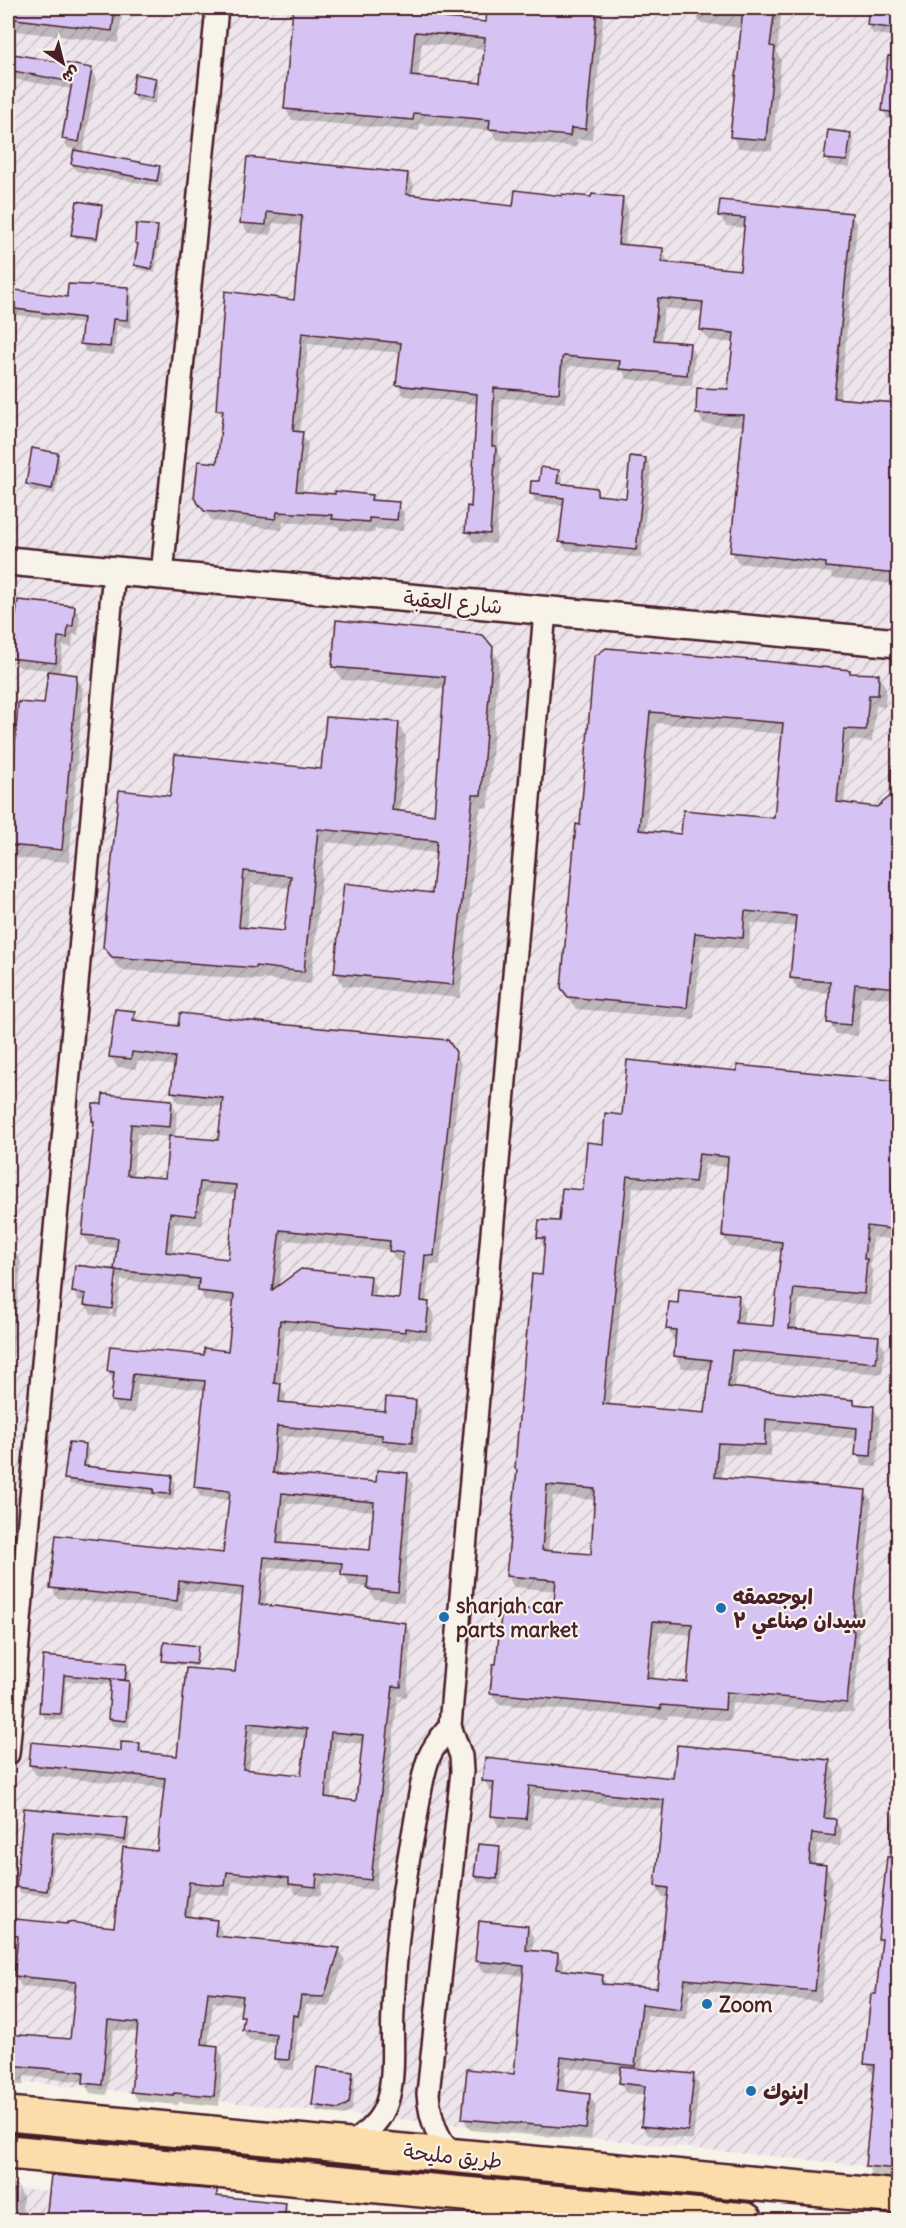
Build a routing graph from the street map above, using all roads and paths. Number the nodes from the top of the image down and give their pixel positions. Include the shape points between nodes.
1 (218, 8) edge
2 (8, 561) edge
3 (114, 571) junction
4 (162, 575) junction
5 (545, 610) junction
6 (898, 643) edge
7 (450, 1726) junction
8 (8, 1754) edge
9 (8, 2114) edge
10 (348, 2145) junction
11 (8, 2152) edge
12 (452, 2156) junction
13 (898, 2197) edge
14 (746, 2220) edge

1 - 4 street
2 - 3 street, شارع العقبة
3 - 4 street, شارع العقبة
3 - 8 street
4 - 5 street, شارع العقبة
5 - 6 street, شارع العقبة
5 - 7 street
7 - 10 street via 430,1754 425,1769 408,1860 398,1934 387,2103 365,2135
7 - 12 street via 461,1756 461,1787 428,2094 434,2127
9 - 10 main road, طريق مليحة
10 - 12 main road, طريق مليحة
11 - 14 main road, طريق مليحة
12 - 13 main road, طريق مليحة

